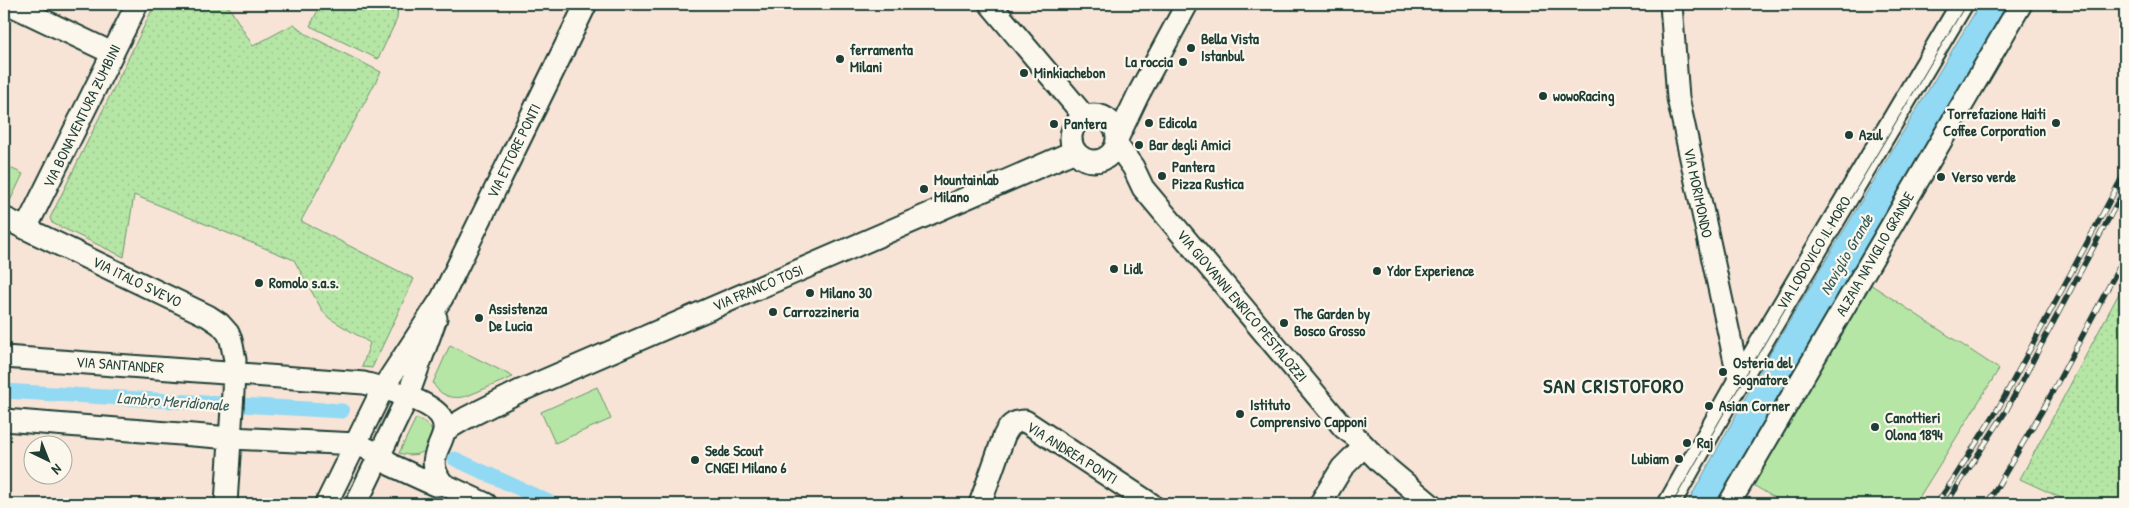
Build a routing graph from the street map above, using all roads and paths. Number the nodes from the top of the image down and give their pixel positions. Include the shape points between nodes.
1 (9, 4) edge
2 (137, 4) edge
3 (586, 4) edge
4 (990, 4) edge
5 (1187, 4) edge
6 (1671, 4) edge
7 (1962, 4) edge
8 (2022, 4) edge
9 (112, 53) junction
10 (1084, 117) junction
11 (1114, 134) junction
12 (1074, 151) junction
13 (1102, 160) junction
14 (1143, 188) junction
15 (4, 218) edge
16 (26, 228) junction
17 (442, 298) junction
18 (4, 357) edge
19 (235, 379) junction
20 (1739, 380) junction
21 (383, 388) junction
22 (407, 398) junction
23 (4, 420) edge
24 (231, 431) junction
25 (444, 431) junction
26 (357, 444) junction
27 (1364, 446) junction
28 (435, 452) junction
29 (381, 455) junction
30 (402, 470) junction
31 (443, 484) junction
32 (226, 504) edge
33 (326, 504) edge
34 (356, 504) edge
35 (486, 504) edge
36 (980, 504) edge
37 (1151, 504) edge
38 (1320, 504) edge
39 (1430, 504) edge
40 (1668, 504) edge
41 (1729, 504) edge

1 - 9 street
2 - 9 street, VIA BONAVENTURA ZUMBINI
3 - 17 street, VIA ETTORE PONTI
4 - 10 street
5 - 11 street
6 - 20 street, VIA MORIMONDO via 1678,98
7 - 20 street, VIA LODOVICO IL MORO
8 - 41 street, ALZAIA NAVIGLIO GRANDE
9 - 16 street, VIA BONAVENTURA ZUMBINI
10 - 11 street via 1097,115
10 - 12 street via 1076,123 1071,134
11 - 13 street via 1113,152
11 - 14 street, VIA GIOVANNI ENRICO PESTALOZZI
12 - 13 street, VIA GIOVANNI ENRICO PESTALOZZI via 1087,160
12 - 25 street, VIA FRANCO TOSI via 520,391
13 - 14 street, VIA GIOVANNI ENRICO PESTALOZZI
14 - 27 street, VIA GIOVANNI ENRICO PESTALOZZI via 1344,428
15 - 16 street, VIA ITALO SVEVO
16 - 19 street, VIA ITALO SVEVO via 220,324 232,340
17 - 21 street, VIA ETTORE PONTI
17 - 22 street, VIA ETTORE PONTI
18 - 19 street, VIA SANTANDER
19 - 21 street, VIA SANTANDER via 364,383
19 - 24 street
20 - 40 street, VIA LODOVICO IL MORO
21 - 22 street, VIA SANTANDER
21 - 26 street, VIA ETTORE PONTI
22 - 25 street, VIA SANTANDER via 439,413
22 - 29 street, VIA ETTORE PONTI
23 - 24 street
24 - 26 street
24 - 32 street
25 - 28 street
26 - 29 street
26 - 33 street, VIA ETTORE PONTI
27 - 38 street via 1342,468
27 - 39 street, VIA GIOVANNI ENRICO PESTALOZZI
28 - 30 street
28 - 31 street via 436,475
29 - 30 street
29 - 34 street, VIA ETTORE PONTI
30 - 31 street via 434,485
31 - 35 street
36 - 37 street, VIA ANDREA PONTI via 1004,436 1016,421 1033,425

